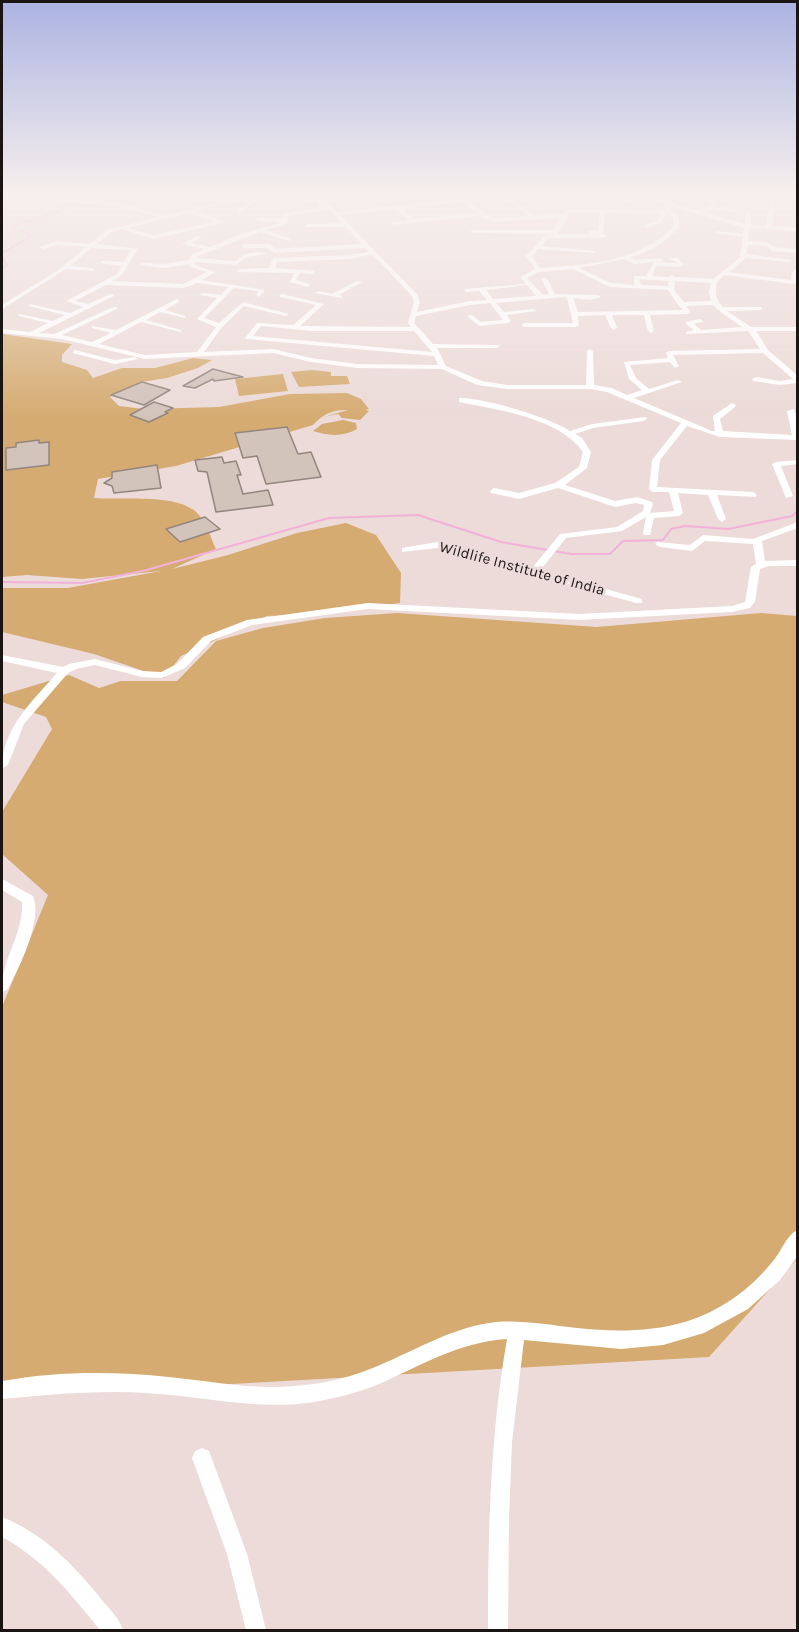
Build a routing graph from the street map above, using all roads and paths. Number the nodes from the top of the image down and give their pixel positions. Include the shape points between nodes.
1 (65, 267) edge
2 (66, 267) edge
3 (125, 267) edge
4 (149, 267) edge
5 (161, 267) edge
6 (195, 267) edge
7 (272, 267) edge
8 (386, 267) edge
9 (536, 267) edge
10 (579, 267) edge
11 (653, 267) edge
12 (730, 267) edge
13 (575, 268) junction
14 (155, 269) junction
15 (93, 270) dead end
16 (271, 270) junction
17 (538, 270) junction
18 (238, 271) dead end
19 (298, 272) junction
20 (313, 272) dead end
21 (795, 272) dead end
22 (723, 273) junction
23 (649, 276) junction
24 (672, 277) junction
25 (128, 278) dead end
26 (226, 279) dead end
27 (544, 279) dead end
28 (196, 281) junction
29 (714, 281) junction
30 (359, 282) dead end
31 (103, 284) junction
32 (219, 284) junction
33 (82, 285) dead end
34 (308, 285) dead end
35 (524, 285) dead end
36 (233, 286) junction
37 (327, 287) dead end
38 (638, 287) junction
39 (670, 288) junction
40 (481, 289) junction
41 (466, 290) dead end
42 (318, 293) junction
43 (112, 295) dead end
44 (203, 295) dead end
45 (259, 295) dead end
46 (282, 296) dead end
47 (333, 296) junction
48 (553, 296) junction
49 (568, 296) junction
50 (223, 297) junction
51 (541, 297) junction
52 (598, 297) dead end
53 (344, 298) dead end
54 (99, 301) junction
55 (177, 301) dead end
56 (306, 301) junction
57 (492, 302) junction
58 (716, 303) junction
59 (680, 304) junction
60 (31, 305) dead end
61 (88, 306) junction
62 (2, 307) edge
63 (760, 308) dead end
64 (720, 309) junction
65 (160, 310) junction
66 (533, 311) dead end
67 (286, 314) dead end
68 (502, 314) junction
69 (575, 314) junction
70 (608, 314) junction
71 (647, 314) junction
72 (21, 315) dead end
73 (72, 315) junction
74 (412, 315) junction
75 (183, 316) dead end
76 (140, 320) junction
77 (700, 321) dead end
78 (54, 323) junction
79 (524, 325) dead end
80 (220, 326) junction
81 (94, 327) dead end
82 (295, 327) junction
83 (614, 328) dead end
84 (415, 329) junction
85 (797, 330) edge
86 (2, 331) edge
87 (179, 331) dead end
88 (651, 331) dead end
89 (753, 331) junction
90 (117, 332) junction
91 (700, 332) junction
92 (688, 333) dead end
93 (32, 334) junction
94 (481, 335) dead end
95 (55, 336) junction
96 (248, 338) junction
97 (92, 345) junction
98 (431, 345) junction
99 (498, 346) dead end
100 (590, 351) dead end
101 (765, 351) junction
102 (75, 352) dead end
103 (239, 352) junction
104 (200, 353) junction
105 (436, 354) junction
106 (151, 356) junction
107 (443, 367) junction
108 (787, 371) junction
109 (798, 371) edge
110 (756, 380) dead end
111 (798, 381) edge
112 (678, 382) dead end
113 (590, 387) junction
114 (646, 392) junction
115 (629, 397) junction
116 (462, 400) dead end
117 (732, 405) dead end
118 (791, 411) dead end
119 (643, 419) dead end
120 (686, 422) junction
121 (570, 433) junction
122 (720, 435) junction
123 (797, 438) edge
124 (798, 462) edge
125 (558, 485) junction
126 (494, 491) dead end
127 (673, 492) junction
128 (712, 494) junction
129 (753, 495) dead end
130 (789, 496) dead end
131 (722, 519) dead end
132 (798, 525) edge
133 (647, 533) dead end
134 (756, 542) junction
135 (660, 544) dead end
136 (405, 550) dead end
137 (761, 564) junction
138 (798, 564) edge
139 (534, 572) junction
140 (639, 601) dead end
141 (3, 660) edge
142 (64, 671) junction
143 (2, 765) edge
144 (2, 884) edge
145 (2, 986) edge
146 (798, 1238) edge
147 (517, 1330) junction
148 (2, 1390) edge
149 (202, 1458) dead end
150 (2, 1527) edge
151 (113, 1630) edge
152 (256, 1630) edge
153 (498, 1630) edge

1 - 62 street
2 - 15 street
3 - 31 street via 117,277
4 - 14 street
5 - 14 street
6 - 28 street via 212,272
7 - 16 street
8 - 74 street via 415,295 417,302
9 - 17 street
10 - 13 street
11 - 23 street
12 - 22 street
13 - 17 street
13 - 38 street via 610,285
14 - 25 street
16 - 18 street
16 - 19 street
17 - 51 street via 523,276
19 - 20 street
19 - 34 street via 292,281
21 - 22 street via 794,282
22 - 29 street
23 - 24 street
23 - 38 street via 637,276
24 - 29 street
24 - 39 street
26 - 32 street
27 - 48 street
28 - 31 street via 184,285
28 - 32 street
29 - 58 street
30 - 47 street
31 - 33 street
31 - 61 street via 69,301
32 - 36 street
35 - 40 street
36 - 45 street via 262,290
36 - 50 street
37 - 42 street
38 - 39 street
39 - 59 street
40 - 41 street
40 - 57 street
42 - 47 street
42 - 56 street
43 - 54 street
44 - 50 street
46 - 56 street
47 - 53 street
48 - 49 street
48 - 51 street
49 - 52 street
49 - 69 street
50 - 80 street via 200,320
51 - 57 street
54 - 61 street
54 - 95 street via 115,307
55 - 65 street
56 - 82 street via 321,305
57 - 68 street
57 - 74 street
58 - 59 street
58 - 64 street
59 - 71 street via 688,312
60 - 73 street
61 - 73 street
63 - 64 street
64 - 89 street
65 - 75 street
65 - 76 street
66 - 68 street
67 - 80 street via 241,305
68 - 94 street via 508,321 473,320
69 - 70 street
69 - 79 street via 576,325
70 - 71 street
70 - 83 street
71 - 88 street
72 - 78 street
73 - 78 street
74 - 84 street via 410,320
76 - 87 street
76 - 90 street
77 - 91 street via 688,324
78 - 93 street
80 - 104 street
81 - 90 street
82 - 84 street
82 - 96 street via 259,324
84 - 98 street
85 - 89 street
86 - 93 street
89 - 91 street
89 - 101 street
90 - 97 street
91 - 92 street
93 - 95 street
95 - 97 street
96 - 103 street
96 - 105 street
97 - 106 street
98 - 99 street
98 - 105 street
100 - 113 street
101 - 108 street
101 - 114 street via 669,353 673,363 626,363 633,379
102 - 106 street via 115,362
103 - 104 street
103 - 107 street via 273,351 363,366
104 - 106 street
105 - 107 street
107 - 113 street via 480,383 507,387
108 - 109 street
108 - 111 street
110 - 111 street
112 - 114 street
113 - 115 street
114 - 115 street
115 - 120 street
116 - 121 street via 546,420
117 - 122 street via 716,418
118 - 123 street
119 - 121 street
120 - 122 street
120 - 127 street via 654,467 653,489
121 - 125 street via 584,447 586,462
122 - 123 street
124 - 130 street via 776,464
125 - 126 street via 519,496
125 - 139 street via 615,504 644,501 650,507 618,530 558,540
127 - 128 street
127 - 133 street via 679,513 650,516
128 - 129 street
128 - 131 street
132 - 134 street
134 - 135 street via 703,538 692,548
134 - 137 street
136 - 139 street, Wildlife Institute of India via 437,545
137 - 138 street
137 - 142 street via 756,567 750,602 732,609 579,616 353,606 271,618 215,635 176,669 162,675 95,662 81,662
139 - 140 street, Wildlife Institute of India
141 - 142 street
142 - 143 street via 19,723
144 - 145 street via 28,900 29,905 24,934
146 - 147 street via 779,1267 753,1295 726,1314 691,1330 658,1339 628,1341
147 - 148 street via 482,1333 439,1347 358,1383 312,1393 243,1396 136,1384 45,1383
147 - 153 street via 507,1383 502,1448
149 - 152 street via 237,1554
150 - 151 street via 44,1551

